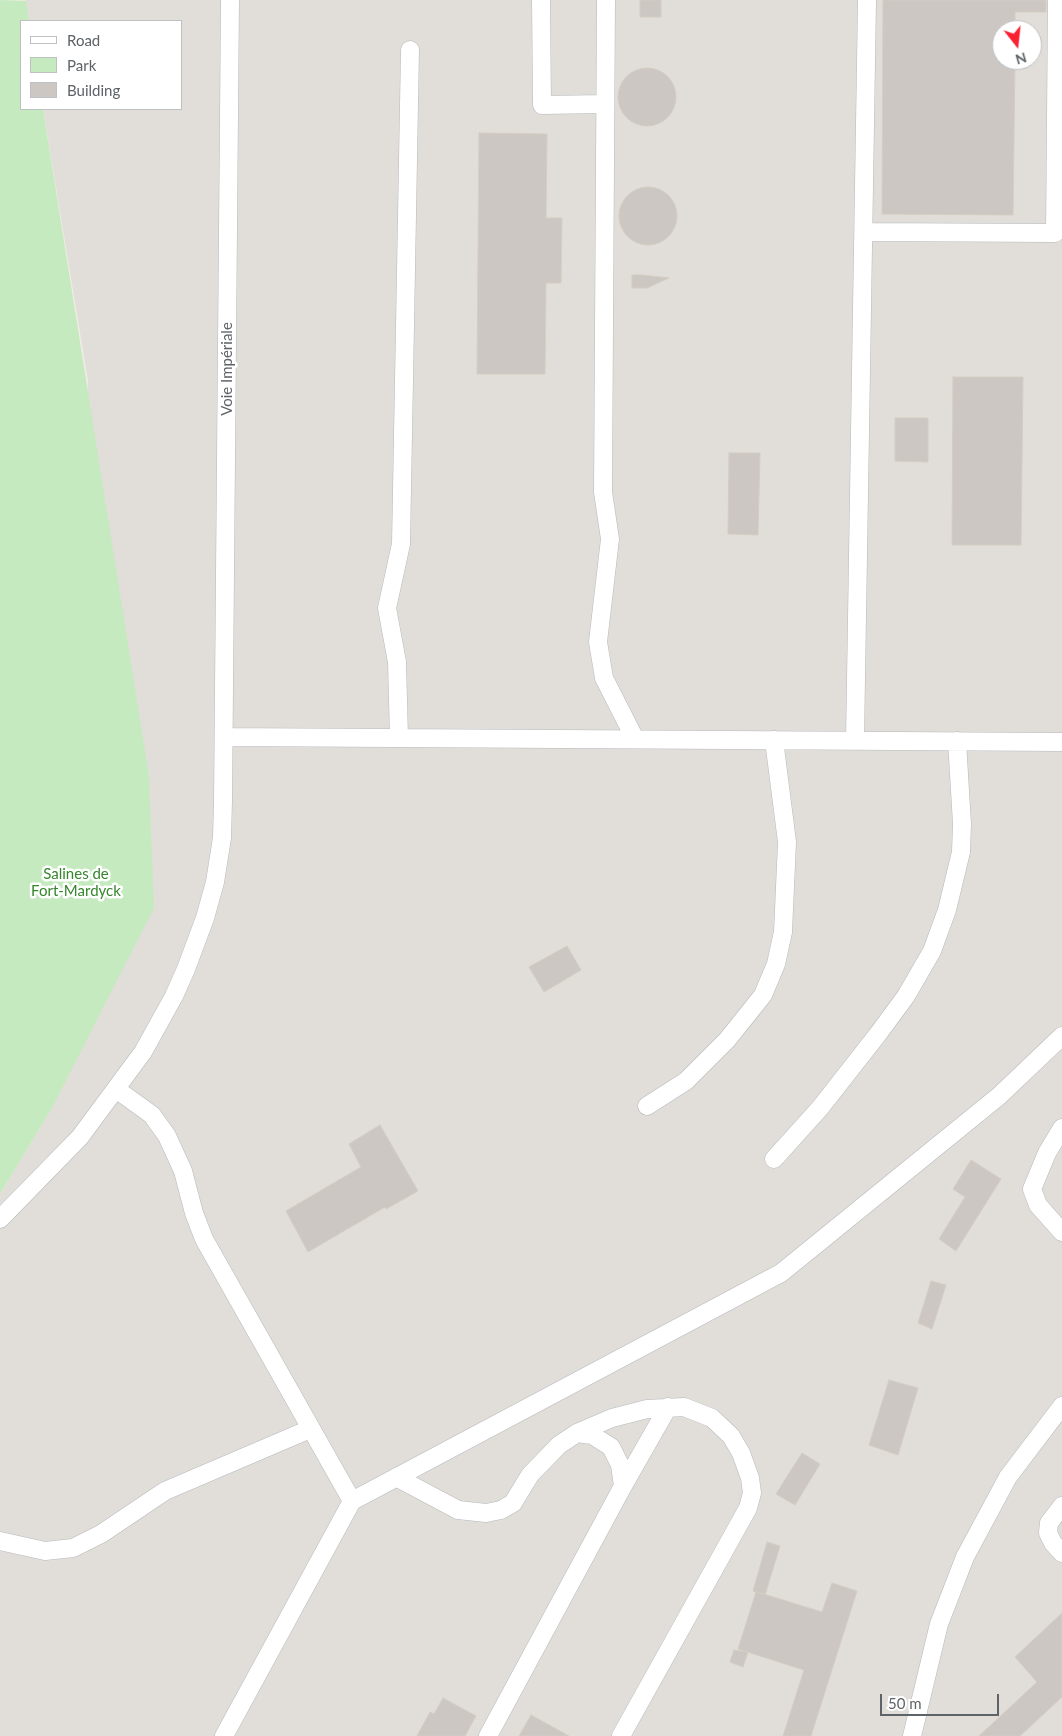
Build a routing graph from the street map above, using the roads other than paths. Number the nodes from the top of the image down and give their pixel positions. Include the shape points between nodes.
1 (230, 0) edge
2 (541, 0) edge
3 (606, 0) edge
4 (867, 0) edge
5 (1057, 0) edge
6 (410, 50) dead end
7 (605, 104) junction
8 (864, 232) junction
9 (224, 737) junction
10 (399, 738) junction
11 (634, 739) junction
12 (774, 740) junction
13 (855, 740) junction
14 (957, 741) junction
15 (1062, 742) edge
16 (1062, 1036) edge
17 (116, 1089) junction
18 (647, 1106) dead end
19 (1062, 1128) edge
20 (774, 1159) dead end
21 (0, 1219) edge
22 (1062, 1232) edge
23 (1062, 1406) edge
24 (668, 1407) junction
25 (310, 1430) junction
26 (576, 1433) junction
27 (396, 1478) junction
28 (623, 1486) junction
29 (352, 1501) junction
30 (1062, 1506) edge
31 (0, 1541) edge
32 (1062, 1553) edge
33 (224, 1736) edge
34 (488, 1736) edge
35 (621, 1736) edge
36 (912, 1736) edge

1 - 9 street, Voie Impériale
2 - 7 street via 542,105
3 - 7 street
4 - 8 street
5 - 8 street via 1055,233
6 - 10 street via 401,544 387,608 398,669
7 - 11 street via 603,492 610,540 598,642 604,678
8 - 13 street
9 - 10 street
9 - 17 street, Voie Impériale via 222,838 205,918 174,996 143,1052
10 - 11 street
11 - 12 street
12 - 13 street
12 - 18 street via 786,842 783,932 774,972 763,995 727,1040 686,1081
13 - 14 street
14 - 15 street
14 - 20 street via 961,847 950,901 932,951 906,996 878,1034 816,1113
16 - 27 street via 999,1096 786,1270
17 - 21 street, Voie Impériale via 70,1148
17 - 25 street via 147,1110 167,1136 183,1171 204,1239
19 - 22 street via 1035,1177 1032,1189 1038,1205
23 - 36 street via 1008,1477 965,1558 939,1624
24 - 26 street via 623,1414
24 - 28 street
24 - 35 street via 694,1410 724,1428 745,1461 752,1493 740,1525
25 - 29 street
25 - 31 street via 169,1489 101,1534 73,1548 45,1551
26 - 27 street via 544,1459 513,1503 494,1512 458,1510
26 - 28 street via 592,1435 611,1447 620,1465
27 - 29 street
28 - 34 street
29 - 33 street
30 - 32 street via 1049,1523 1048,1533

